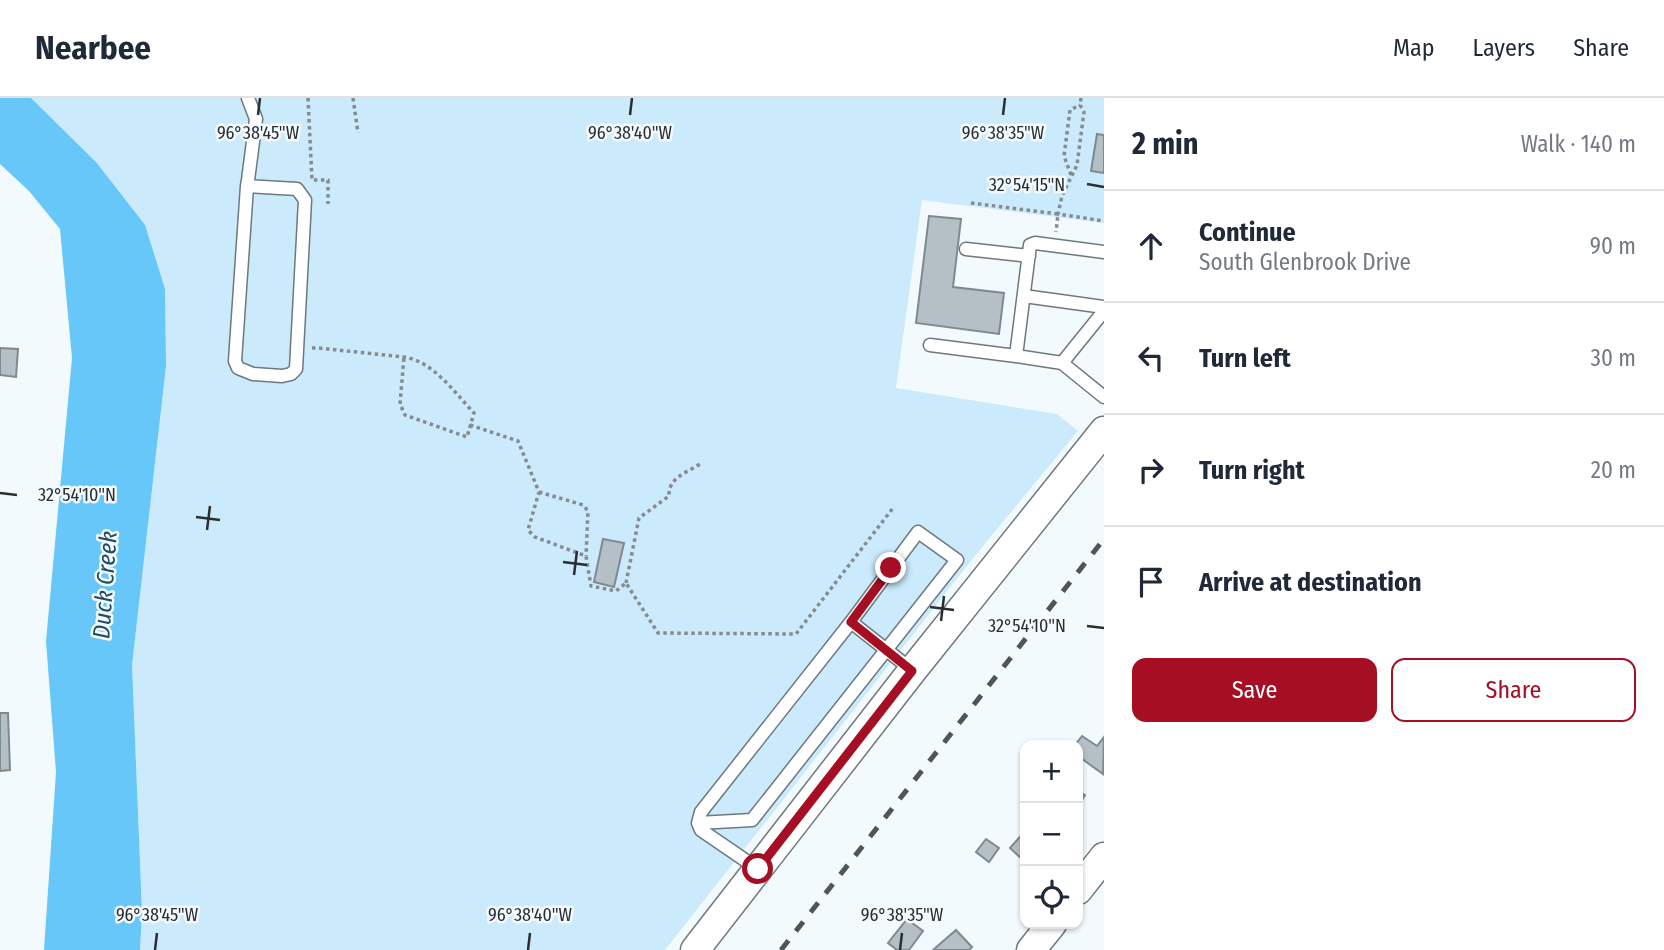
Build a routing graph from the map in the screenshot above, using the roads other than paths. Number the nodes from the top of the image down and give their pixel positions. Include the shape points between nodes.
1 (248, 98) edge
2 (247, 186) junction
3 (966, 249) dead end
4 (1104, 252) edge
5 (1028, 256) junction
6 (1024, 296) junction
7 (1104, 309) edge
8 (930, 345) dead end
9 (1016, 356) junction
10 (1062, 363) junction
11 (1104, 397) edge
12 (1104, 431) edge
13 (851, 622) junction
14 (886, 649) junction
15 (912, 671) junction
16 (698, 823) junction
17 (1104, 857) edge
18 (758, 869) junction
19 (1083, 884) edge
20 (1048, 929) edge
21 (695, 950) edge
22 (1031, 950) edge

1 - 2 lane via 256,119
2 - 2 lane via 298,189 305,200 296,369 282,376 245,372 235,361
3 - 5 lane
4 - 5 lane via 1035,243
5 - 6 lane
6 - 7 lane
6 - 9 lane
7 - 10 lane
8 - 9 lane
9 - 10 lane
10 - 11 lane
12 - 15 street
13 - 14 lane
13 - 14 lane via 918,532 957,560
13 - 16 lane via 701,812
14 - 15 lane
14 - 16 lane via 752,820
15 - 18 street
16 - 18 lane via 701,830
17 - 19 street
18 - 21 street
20 - 22 street

